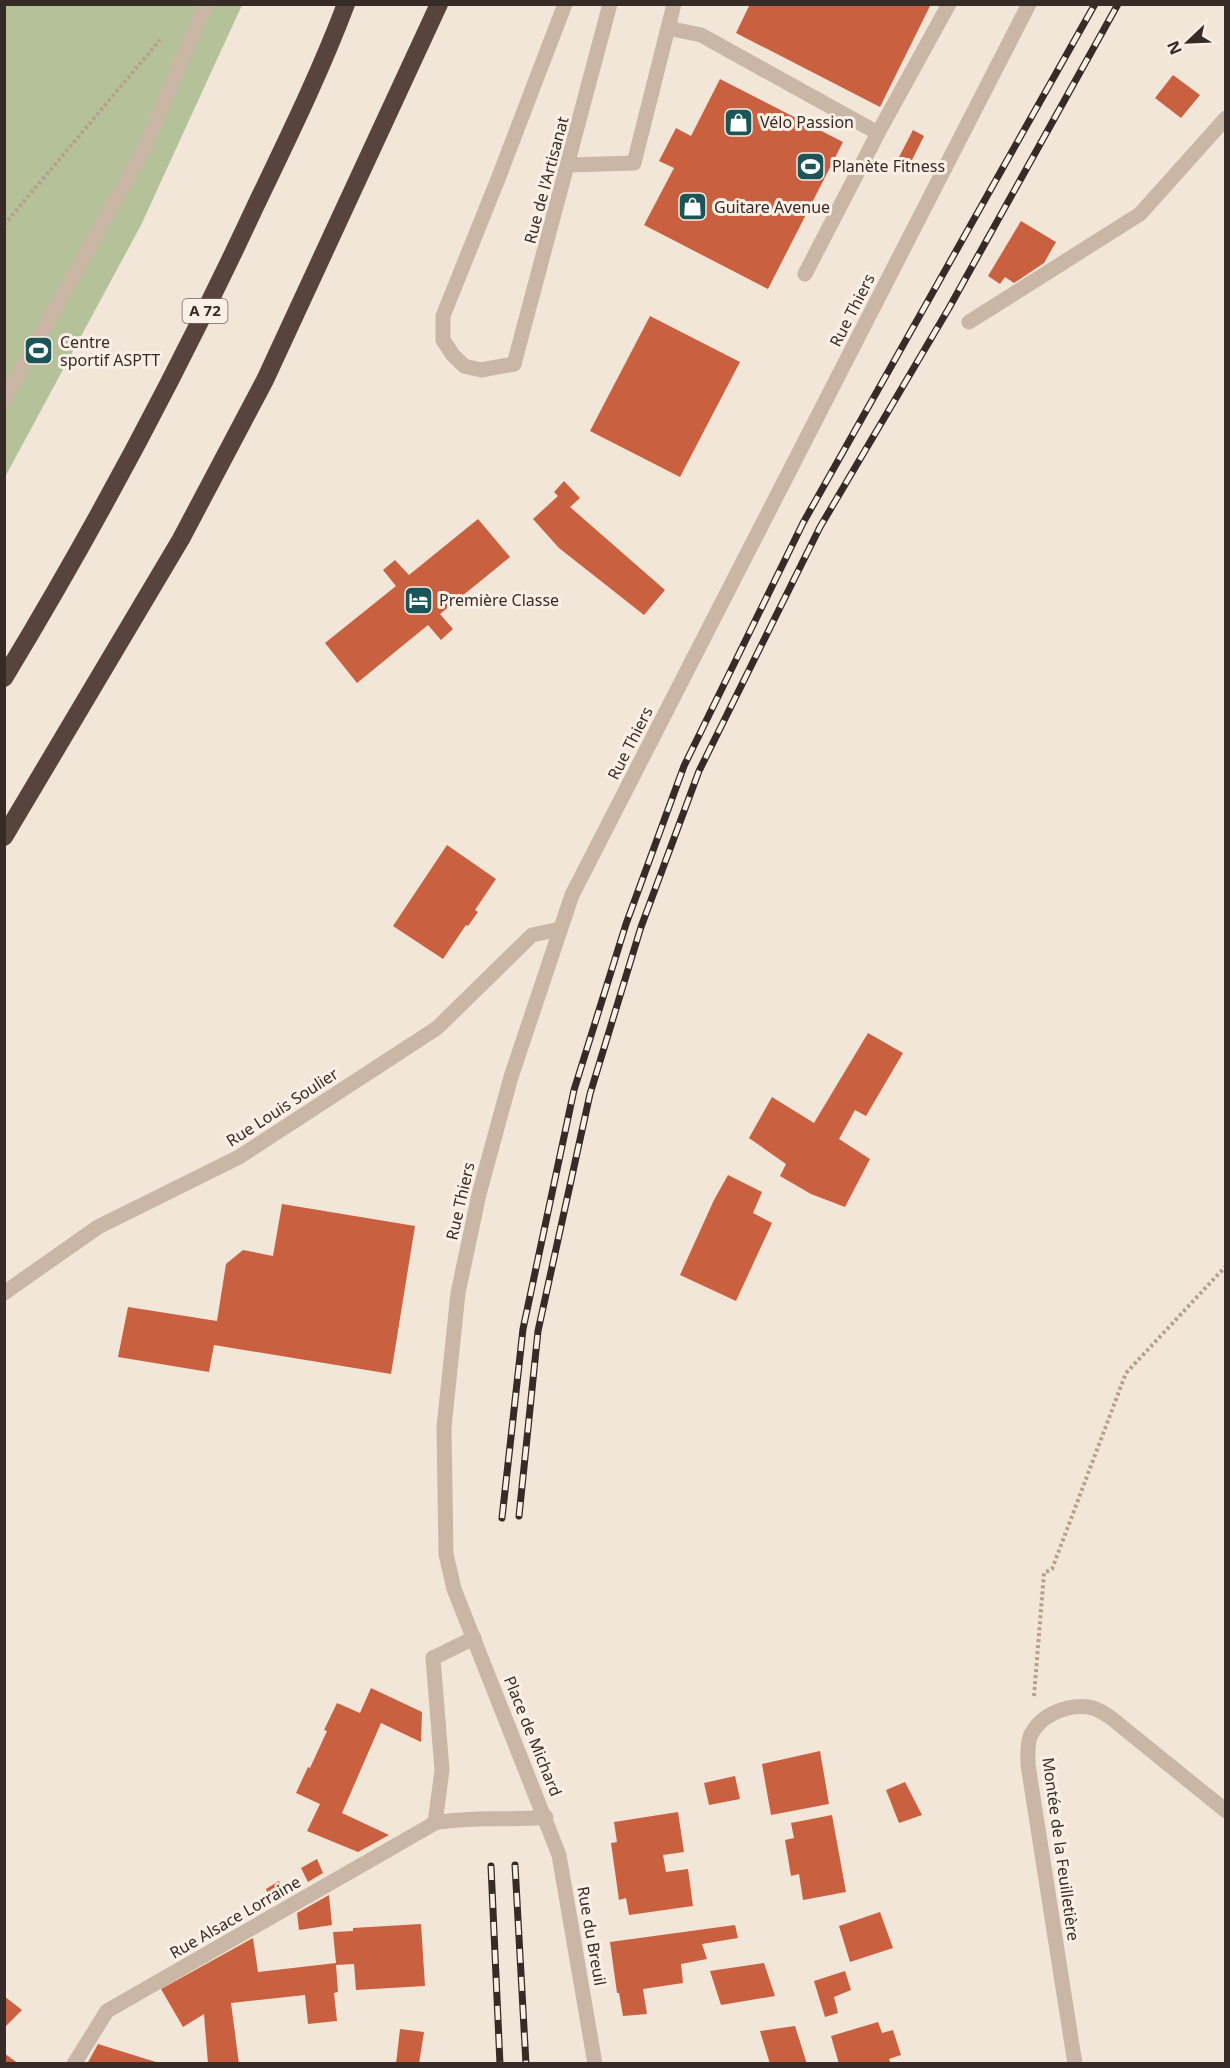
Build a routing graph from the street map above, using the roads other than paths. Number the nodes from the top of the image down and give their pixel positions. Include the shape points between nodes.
1 (206, 4) edge
2 (346, 4) edge
3 (439, 4) edge
4 (565, 4) edge
5 (610, 4) edge
6 (674, 4) edge
7 (949, 4) edge
8 (1029, 4) edge
9 (668, 28) junction
10 (1226, 118) edge
11 (878, 133) junction
12 (569, 165) junction
13 (805, 274) dead end
14 (969, 322) dead end
15 (4, 400) edge
16 (4, 678) edge
17 (4, 837) edge
18 (560, 929) junction
19 (4, 1293) edge
20 (446, 1554) joint
21 (474, 1638) junction
22 (1226, 1811) edge
23 (546, 1817) junction
24 (435, 1823) junction
25 (74, 2064) edge
26 (595, 2064) edge
27 (1075, 2064) edge

1 - 15 street via 144,149
2 - 16 highway, A 72 via 220,282 134,451
3 - 17 highway via 266,380 181,539
4 - 12 street, Rue de l'Artisanat via 443,316 443,340 464,366 481,370 514,364
5 - 12 street, Rue de l'Artisanat
6 - 9 street
7 - 11 street
8 - 18 street, Rue Thiers via 573,895
9 - 11 street via 701,35
9 - 12 street via 634,163
10 - 14 street via 1140,214
11 - 13 street
18 - 19 street, Rue Louis Soulier via 532,935 437,1028 407,1048 239,1157 98,1227
18 - 20 street, Rue Thiers via 511,1077 479,1194 458,1293 444,1427
20 - 21 street, Place de Michard via 454,1589
21 - 23 street, Place de Michard
21 - 24 street via 433,1658 442,1770
22 - 27 street, Montée de la Feuilletière via 1110,1717 1092,1707 1059,1711 1038,1724 1030,1738 1028,1765
23 - 24 street, Place de Michard via 460,1818
23 - 26 street, Rue du Breuil via 559,1855
24 - 25 street, Rue Alsace Lorraine via 106,2011

